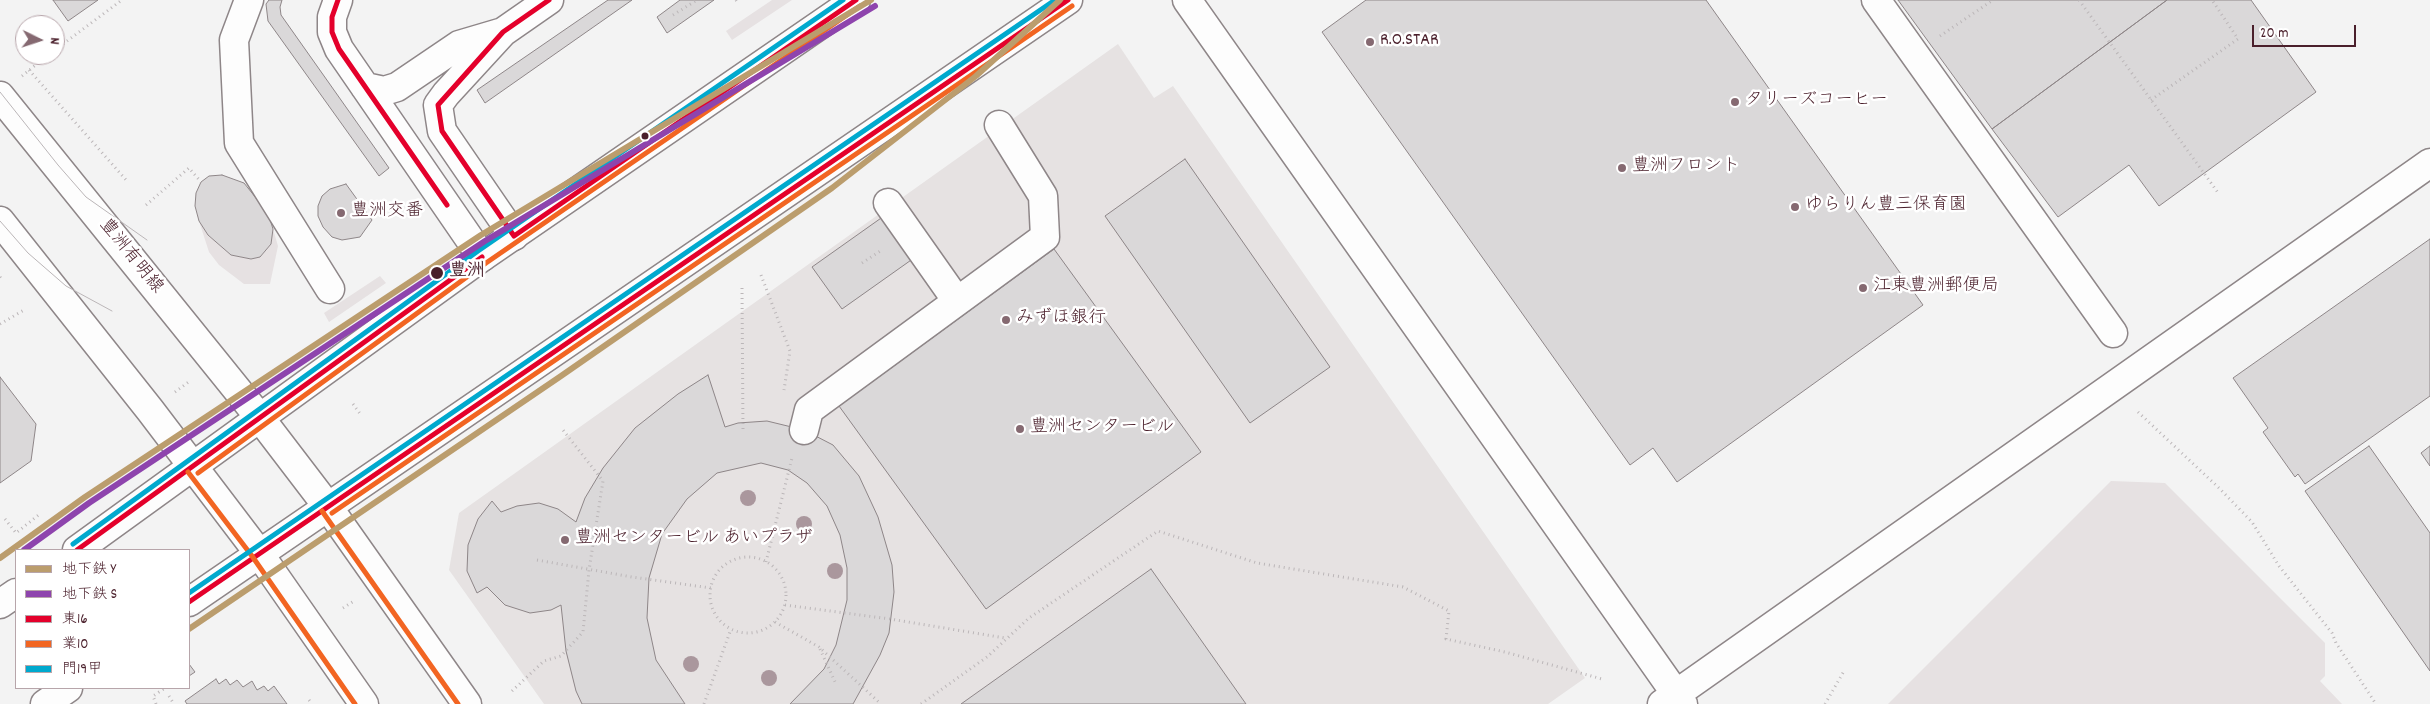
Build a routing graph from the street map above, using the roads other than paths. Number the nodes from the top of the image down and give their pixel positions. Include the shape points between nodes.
1 (249, 0) edge
2 (338, 0) edge
3 (548, 0) edge
4 (856, 0) edge
5 (1068, 0) edge
6 (1187, 0) edge
7 (1876, 0) edge
8 (503, 32) junction
9 (365, 87) junction
10 (0, 96) edge
11 (999, 125) dead end
12 (2430, 163) edge
13 (888, 203) dead end
14 (0, 221) edge
15 (514, 236) junction
16 (482, 257) junction
17 (330, 288) dead end
18 (957, 301) junction
19 (2113, 333) dead end
20 (260, 418) junction
21 (799, 441) road end
22 (194, 467) junction
23 (328, 507) junction
24 (77, 549) edge
25 (258, 552) junction
26 (15, 594) edge
27 (190, 601) edge
28 (0, 604) edge
29 (67, 689) edge
30 (1674, 701) edge
31 (361, 703) edge
32 (45, 704) edge
33 (467, 704) edge

1 - 17 main road via 234,40 239,143
2 - 9 main road via 332,17 332,32 339,49
3 - 8 main road
4 - 15 main road
5 - 23 main road
6 - 30 main road
7 - 19 main road
8 - 9 main road via 459,44 397,87 384,91
8 - 15 main road via 438,105 442,130
9 - 16 main road
10 - 20 main road, 豊洲有明線
11 - 18 main road via 1043,196 1045,237
12 - 30 main road
13 - 18 main road
14 - 22 main road
15 - 16 main road
16 - 20 main road
18 - 21 main road via 809,410
20 - 22 main road
20 - 23 main road, 豊洲有明線
22 - 24 main road
22 - 25 main road
23 - 25 main road
23 - 33 main road, 豊洲有明線
25 - 27 main road
25 - 31 main road
26 - 28 main road
29 - 32 main road

